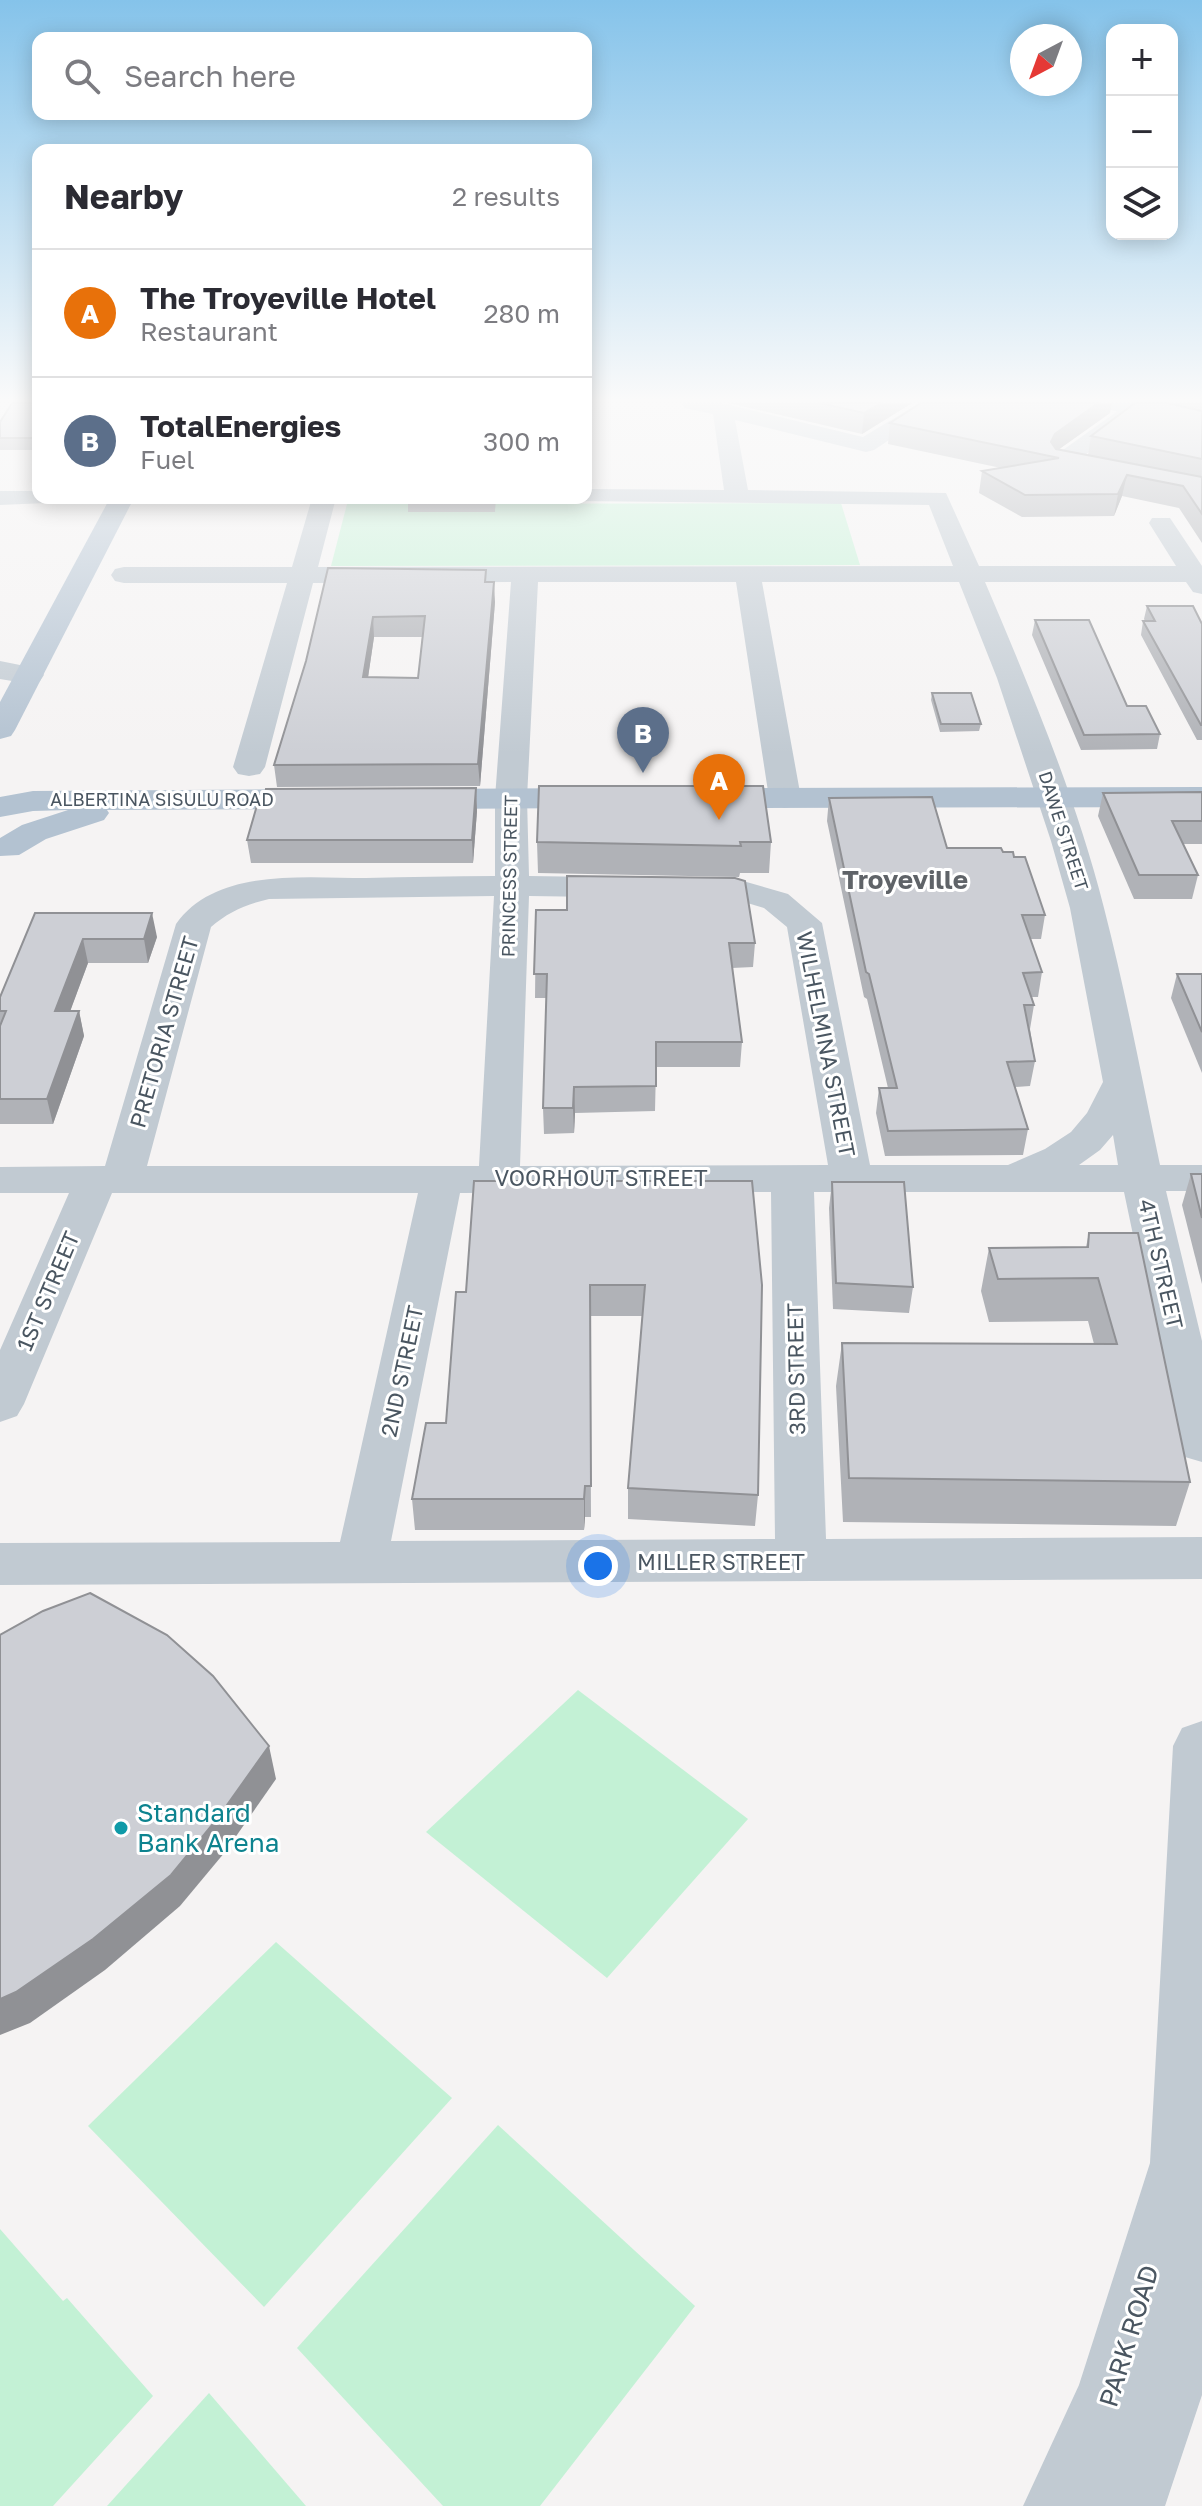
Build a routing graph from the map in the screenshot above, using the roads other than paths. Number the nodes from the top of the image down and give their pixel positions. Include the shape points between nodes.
1 (111, 520) edge
2 (318, 520) edge
3 (947, 520) edge
4 (1161, 523) dead end
5 (970, 573) junction
6 (525, 574) junction
7 (124, 575) dead end
8 (302, 575) junction
9 (748, 575) junction
10 (1199, 578) edge
11 (0, 670) edge
12 (30, 675) junction
13 (0, 730) edge
14 (249, 767) dead end
15 (1202, 797) edge
16 (511, 798) junction
17 (629, 798) edge
18 (676, 798) edge
19 (785, 798) junction
20 (1054, 798) junction
21 (7, 799) edge
22 (158, 799) junction
23 (346, 799) edge
24 (391, 799) edge
25 (4, 859) edge
26 (512, 886) junction
27 (1122, 1083) junction
28 (792, 1177) junction
29 (851, 1177) junction
30 (110, 1178) junction
31 (442, 1178) junction
32 (499, 1178) junction
33 (1142, 1178) junction
34 (1202, 1178) edge
35 (999, 1179) junction
36 (0, 1180) edge
37 (0, 1404) edge
38 (1202, 1444) edge
39 (1202, 1558) edge
40 (801, 1562) junction
41 (361, 1563) junction
42 (0, 1564) edge
43 (1202, 1746) edge
44 (1184, 2161) junction
45 (1062, 2506) edge
46 (1126, 2506) edge

1 - 12 main road
2 - 8 street
3 - 5 street, DAWE STREET
4 - 10 street
5 - 9 street
5 - 10 street
5 - 20 street, DAWE STREET
6 - 8 street
6 - 9 street
6 - 16 street, PRINCESS STREET
7 - 8 street
8 - 14 street
9 - 19 street
11 - 12 street
12 - 13 main road
15 - 20 main road
16 - 17 main road
16 - 24 main road
16 - 26 street, PRINCESS STREET
18 - 19 main road
19 - 20 main road
20 - 27 street, DAWE STREET via 1087,908
21 - 22 main road, ALBERTINA SISULU ROAD
21 - 25 main road
22 - 23 main road, ALBERTINA SISULU ROAD
22 - 25 main road via 34,832
26 - 29 street, WILHELMINA STREET via 736,889 776,901 792,912 804,923
26 - 30 street, PRETORIA STREET via 269,889 210,908 194,924
26 - 32 street, PRINCESS STREET
27 - 33 street, DAWE STREET
27 - 35 street via 1109,1114 1078,1149
28 - 29 street, VOORHOUT STREET
28 - 32 street, VOORHOUT STREET
28 - 40 street, 3RD STREET
29 - 35 street, VOORHOUT STREET
30 - 31 street, VOORHOUT STREET
30 - 36 street, VOORHOUT STREET
30 - 37 street, 1ST STREET
31 - 32 street, VOORHOUT STREET
31 - 41 street, 2ND STREET
33 - 34 street, VOORHOUT STREET
33 - 35 street, VOORHOUT STREET
33 - 38 street, 4TH STREET
39 - 40 street, MILLER STREET
40 - 41 street, MILLER STREET
41 - 42 street, MILLER STREET
43 - 44 street, PARK ROAD
44 - 45 street, PARK ROAD via 1117,2389
44 - 46 street, PARK ROAD via 1197,2261 1179,2347

